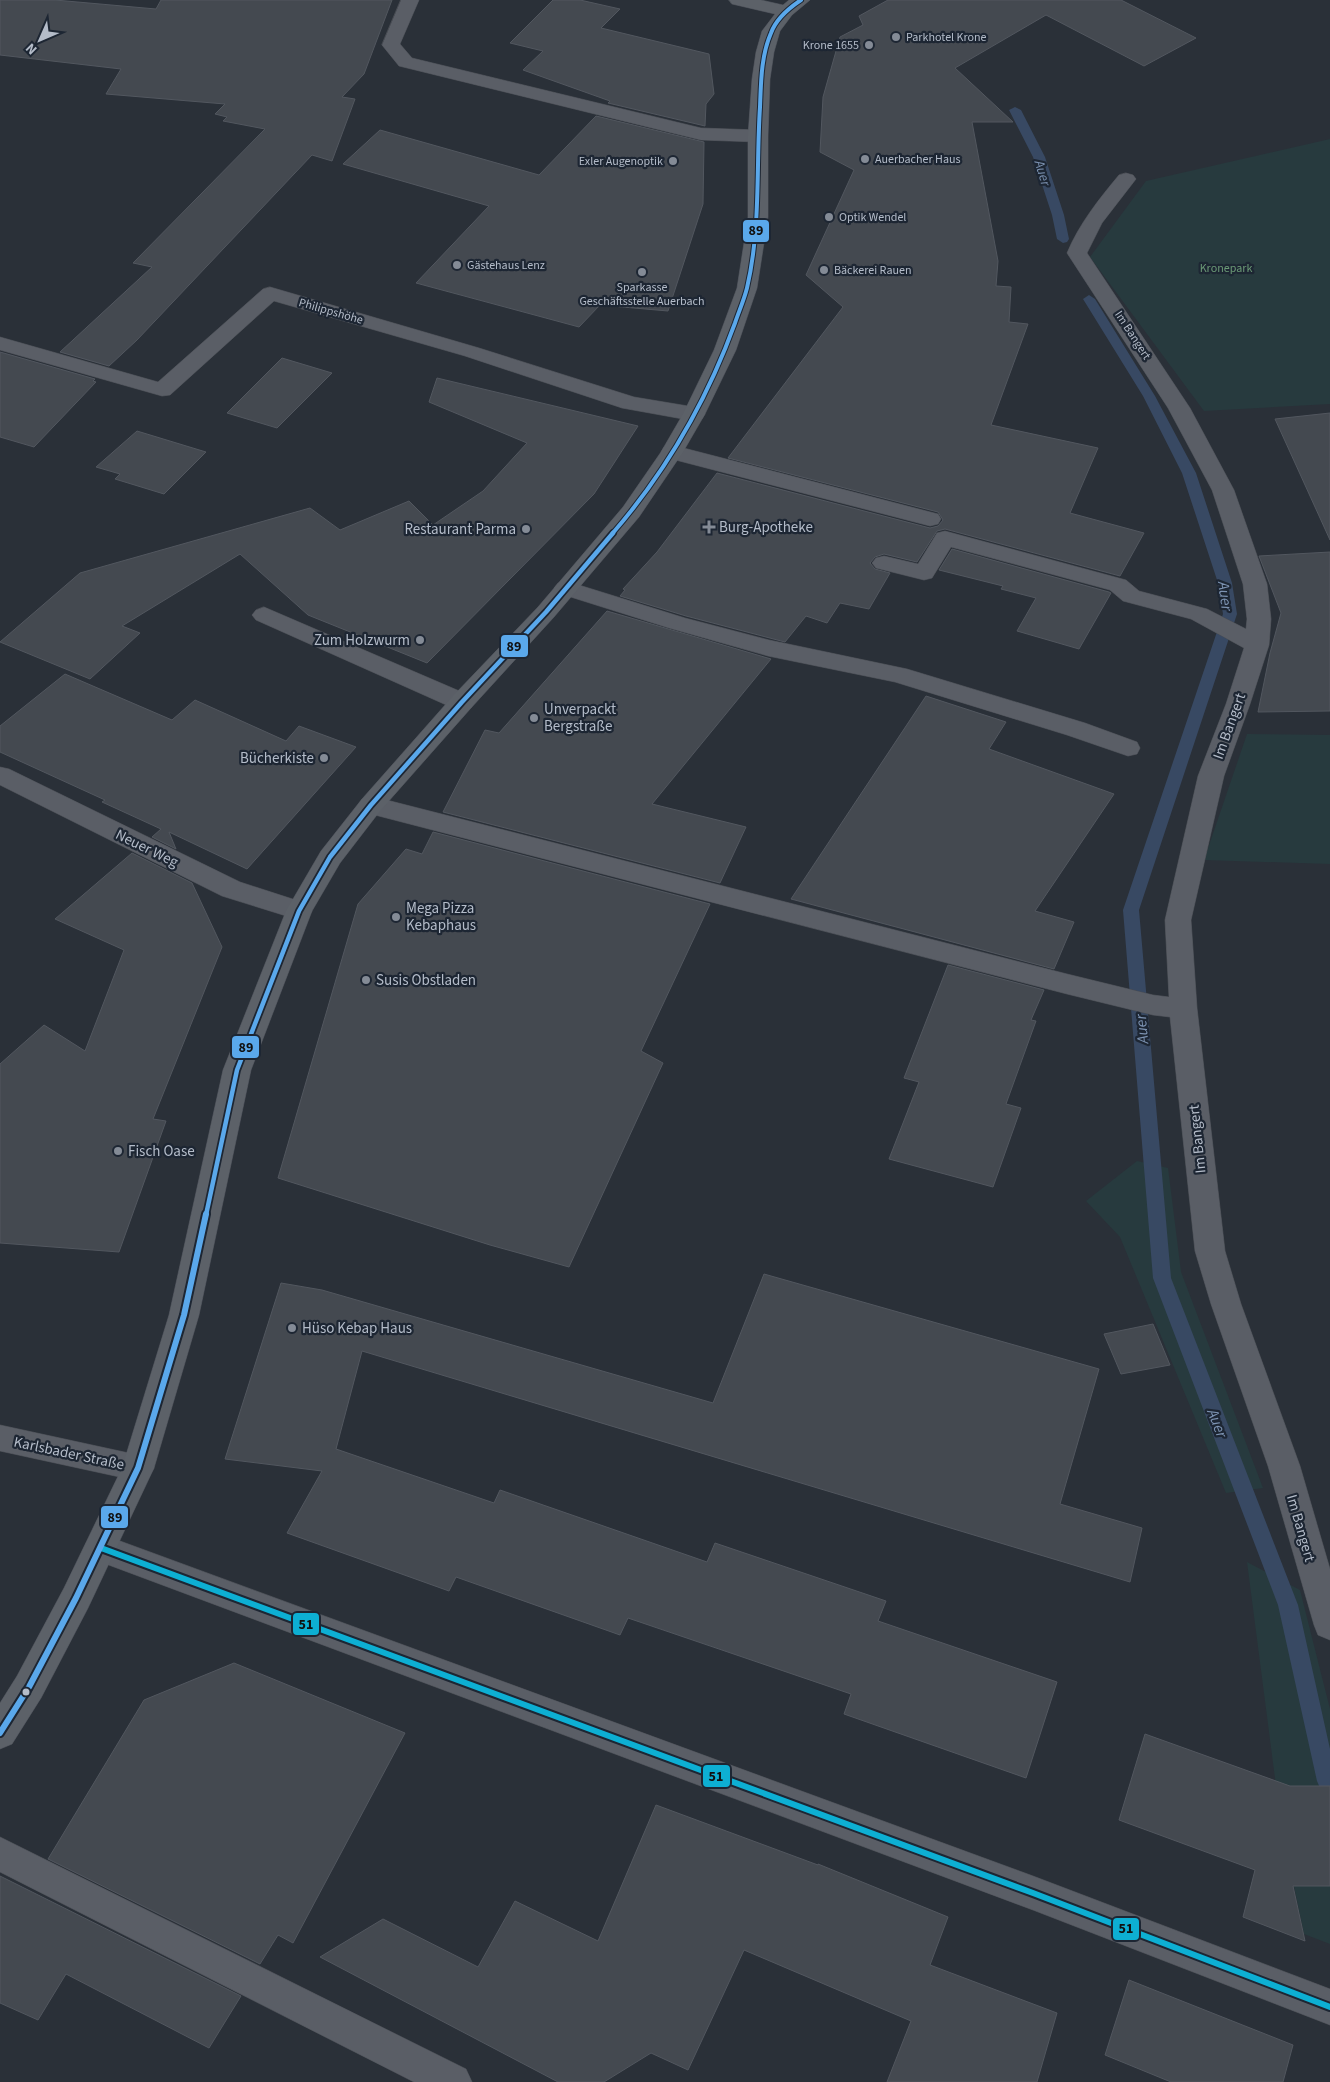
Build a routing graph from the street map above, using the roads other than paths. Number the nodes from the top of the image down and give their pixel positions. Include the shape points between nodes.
1 (410, 0) edge
2 (738, 0) edge
3 (793, 6) edge
4 (758, 136) junction
5 (1126, 179) dead end
6 (0, 343) edge
7 (694, 414) junction
8 (672, 452) junction
9 (930, 519) dead end
10 (884, 563) dead end
11 (566, 588) junction
12 (264, 615) dead end
13 (1257, 645) junction
14 (462, 702) junction
15 (1128, 748) dead end
16 (0, 775) edge
17 (371, 805) junction
18 (299, 911) junction
19 (1183, 1008) junction
20 (0, 1438) edge
21 (138, 1468) junction
22 (101, 1548) junction
23 (1330, 1625) edge
24 (0, 1733) edge
25 (0, 1854) edge
26 (1330, 2007) edge
27 (453, 2082) edge

1 - 4 street via 391,45 406,62 700,134
2 - 3 main road
3 - 4 main road via 771,31 765,52
4 - 7 main road via 758,217 748,288 725,350
5 - 13 street, Im Bangert via 1100,210 1077,253 1167,387 1223,490 1255,584 1259,619
6 - 7 street, Philippshöhe via 162,390 270,293 472,352 630,404
7 - 8 main road
8 - 9 street
8 - 11 main road via 631,512
10 - 13 street via 924,573 945,538 1118,585 1131,596 1199,614
11 - 14 main road
11 - 15 street via 768,648 898,675
12 - 14 street
13 - 19 street, Im Bangert via 1211,776 1178,920
14 - 17 main road
16 - 18 street, Neuer Weg via 231,889
17 - 18 main road via 330,857
17 - 19 street via 1106,994 1152,1005
18 - 21 main road via 237,1070 184,1314
19 - 23 street, Im Bangert via 1210,1251 1284,1466
20 - 21 street, Karlsbader Straße
21 - 22 main road
22 - 24 main road via 33,1679
22 - 26 street via 1033,1893
25 - 27 street

